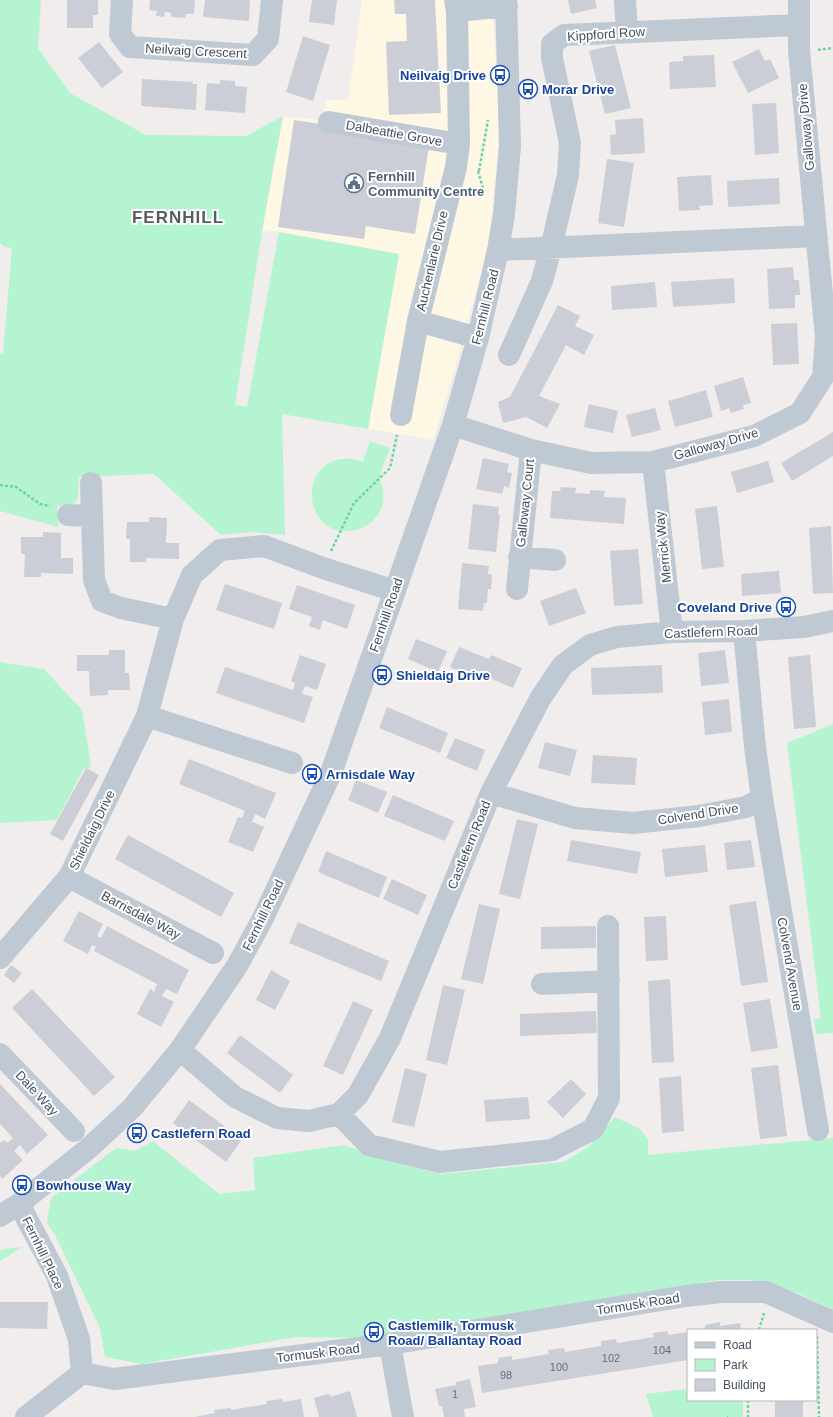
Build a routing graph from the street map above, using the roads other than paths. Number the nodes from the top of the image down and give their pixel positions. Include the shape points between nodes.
1 (122, 0) edge
2 (272, 0) edge
3 (625, 0) edge
4 (799, 0) edge
5 (507, 3) edge
6 (456, 5) edge
7 (798, 25) junction
8 (626, 32) junction
9 (329, 122) dead end
10 (460, 144) junction
11 (816, 236) junction
12 (551, 248) junction
13 (498, 250) junction
14 (418, 321) junction
15 (478, 338) junction
16 (509, 355) dead end
17 (401, 414) road end
18 (453, 425) junction
19 (531, 450) junction
20 (653, 462) junction
21 (91, 484) dead end
22 (68, 515) road end
23 (92, 516) junction
24 (519, 557) junction
25 (556, 560) dead end
26 (517, 589) dead end
27 (395, 591) junction
28 (173, 619) junction
29 (833, 621) edge
30 (744, 631) junction
31 (672, 632) junction
32 (147, 716) junction
33 (292, 763) dead end
34 (491, 793) junction
35 (762, 798) junction
36 (69, 878) junction
37 (608, 926) dead end
38 (213, 953) dead end
39 (0, 958) edge
40 (609, 981) junction
41 (542, 984) dead end
42 (180, 1050) junction
43 (0, 1054) edge
44 (339, 1114) junction
45 (818, 1130) dead end
46 (74, 1131) dead end
47 (19, 1204) junction
48 (0, 1216) edge
49 (825, 1318) edge
50 (390, 1344) junction
51 (82, 1373) junction
52 (26, 1417) edge
53 (403, 1417) edge

1 - 2 street, Neilvaig Crescent via 120,34 130,47 253,55 268,39
3 - 8 street
4 - 7 street, Galloway Drive
5 - 6 street, Auchenlarie Drive
5 - 13 street, Fernhill Road via 510,146
6 - 10 street, Auchenlarie Drive
7 - 8 street, Kippford Row
7 - 11 street, Galloway Drive
8 - 12 street, Kippford Row via 564,35 552,44 552,58 570,143 568,175
9 - 10 street, Dalbeattie Grove
10 - 14 street, Auchenlarie Drive
11 - 12 street
11 - 20 street, Galloway Drive via 826,337 823,377 800,413 754,436
12 - 13 street
12 - 16 street via 542,281
13 - 15 street, Fernhill Road
14 - 15 street, Auchenlarie Drive
14 - 17 street, Auchenlarie Drive
15 - 18 street, Fernhill Road
18 - 19 street, Galloway Drive
18 - 27 street, Fernhill Road
19 - 20 street, Galloway Drive via 591,463
19 - 24 street, Galloway Court
20 - 31 street, Merrick Way
21 - 23 street
22 - 23 street
23 - 28 street via 94,580 102,601 121,608
24 - 25 street, Galloway Court
24 - 26 street, Galloway Court
27 - 28 street, Shieldaig Drive via 264,546 220,550 192,574
27 - 42 street, Fernhill Road via 331,773 262,920 237,966
28 - 32 street, Shieldaig Drive
29 - 30 street, Castlefern Road via 804,627
30 - 31 street, Castlefern Road
30 - 35 street
31 - 34 street, Castlefern Road via 617,637 590,645 563,665 540,699
32 - 33 street
32 - 36 street, Shieldaig Drive
34 - 35 street, Colvend Drive via 575,818 633,823 706,815 746,807
34 - 44 street, Castlefern Road via 390,1038 358,1095
35 - 45 street, Colvend Avenue
36 - 38 street, Barrisdale Way
36 - 39 street, Shieldaig Drive
37 - 40 street
40 - 41 street
40 - 44 street via 609,1098 593,1129 552,1150 440,1162 369,1145
42 - 44 street via 235,1097 277,1118 308,1121
42 - 47 street, Fernhill Road via 132,1108 90,1148
43 - 46 street, Dale Way
47 - 48 street, Fernhill Road
47 - 51 street, Fernhill Place via 57,1276 79,1338
49 - 50 street, Tormusk Road via 766,1292 721,1292
50 - 51 street, Tormusk Road via 114,1379
50 - 53 street
51 - 52 street

